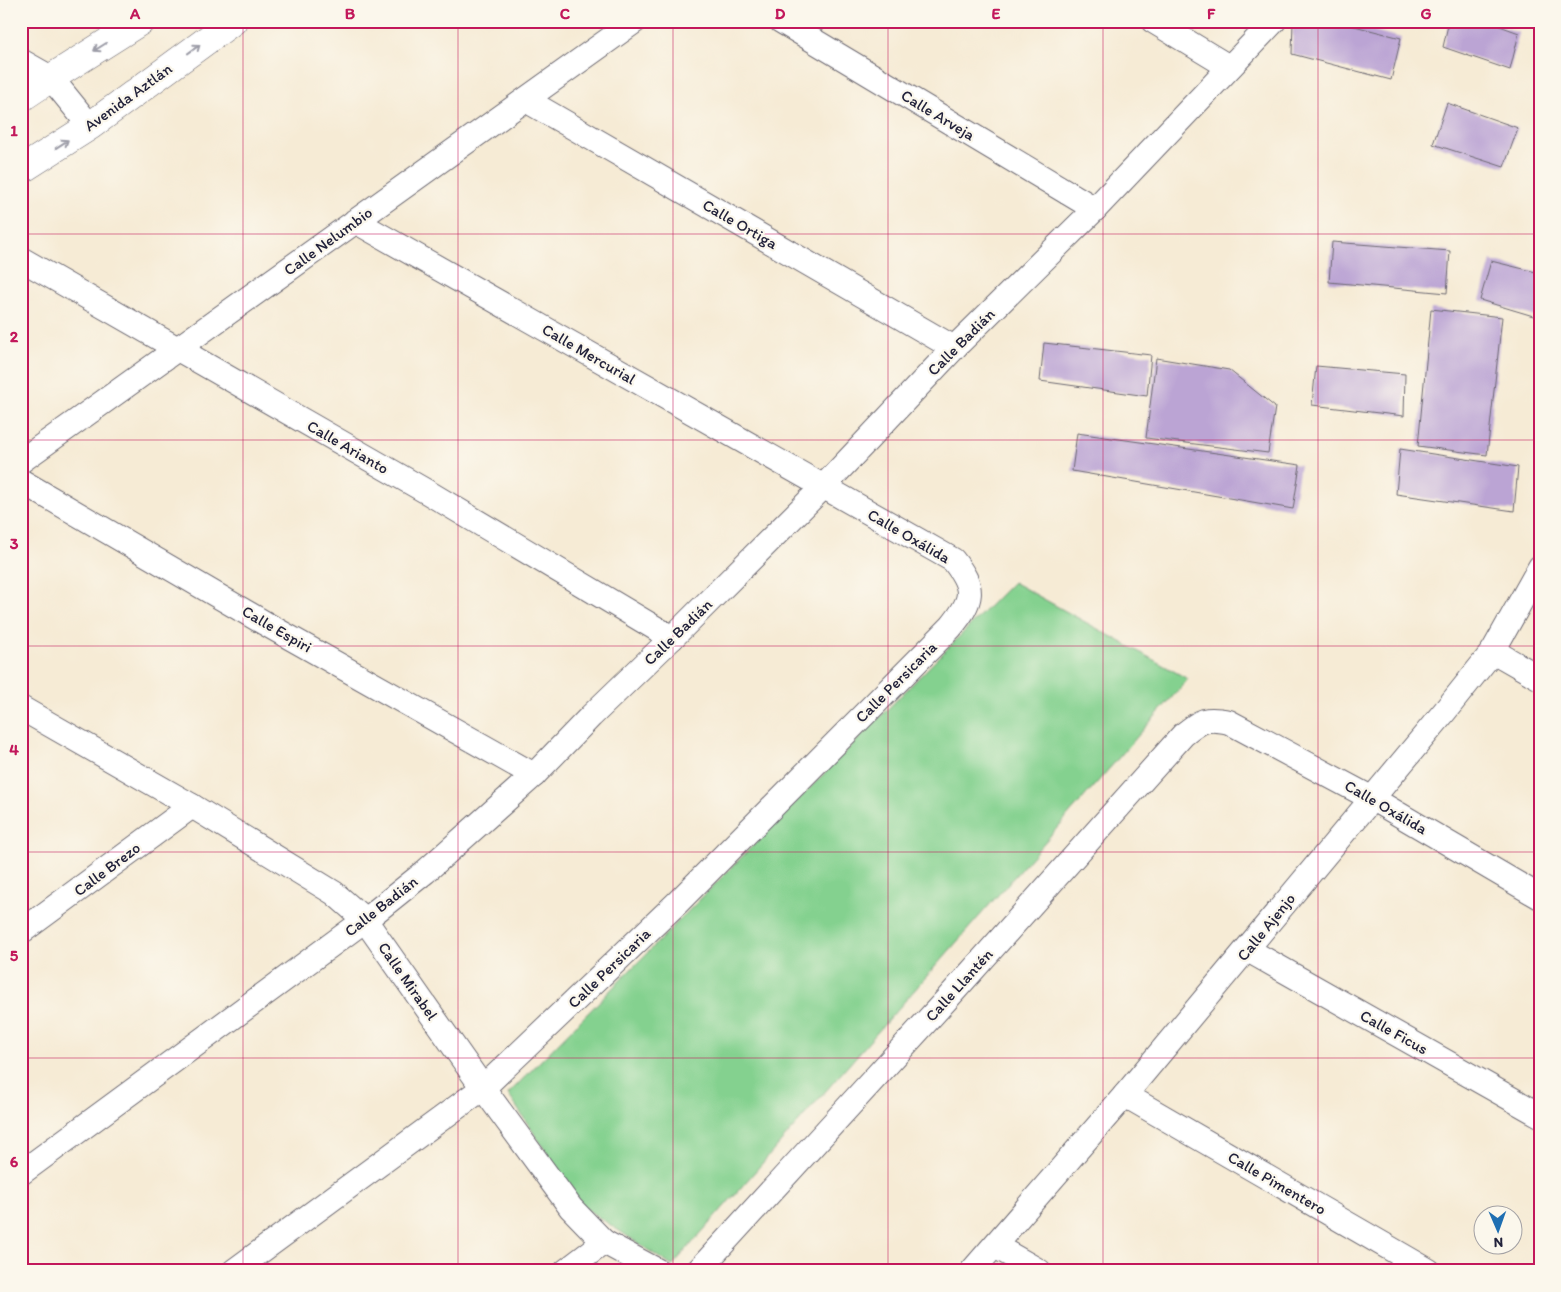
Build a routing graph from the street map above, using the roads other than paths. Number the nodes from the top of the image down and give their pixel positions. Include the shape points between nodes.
1 (141, 21) edge
2 (233, 21) edge
3 (635, 21) edge
4 (781, 21) edge
5 (1153, 21) edge
6 (1274, 21) edge
7 (21, 61) edge
8 (1229, 67) junction
9 (50, 78) junction
10 (21, 98) edge
11 (526, 100) junction
12 (90, 126) junction
13 (21, 170) edge
14 (1095, 209) junction
15 (355, 221) junction
16 (21, 259) edge
17 (954, 348) junction
18 (179, 349) junction
19 (21, 461) edge
20 (21, 481) edge
21 (823, 487) junction
22 (1540, 567) edge
23 (951, 627) joint
24 (672, 638) junction
25 (1493, 651) junction
26 (1540, 678) edge
27 (21, 708) edge
28 (1229, 722) joint
29 (534, 775) junction
30 (1371, 798) junction
31 (192, 806) junction
32 (1540, 897) edge
33 (365, 920) junction
34 (21, 932) edge
35 (1248, 950) junction
36 (483, 1088) junction
37 (1125, 1095) junction
38 (1540, 1115) edge
39 (21, 1173) edge
40 (604, 1242) junction
41 (995, 1246) junction
42 (234, 1271) edge
43 (566, 1271) edge
44 (658, 1271) edge
45 (698, 1271) edge
46 (972, 1271) edge
47 (1039, 1271) edge
48 (1429, 1271) edge

1 -> 9 main road
12 -> 2 main road, Avenida Aztlán
3 - 11 street, Calle Nelumbio
4 - 14 street, Calle Arveja
5 - 8 street
6 - 8 street, Calle Badián
7 - 9 street
8 - 14 street, Calle Badián
9 - 10 main road
9 - 12 street
11 - 15 street, Calle Nelumbio
11 - 17 street, Calle Ortiga
13 -> 12 main road, Avenida Aztlán
14 - 17 street, Calle Badián
15 - 18 street, Calle Nelumbio
15 - 21 street, Calle Mercurial
16 - 18 street, Calle Arianto
17 - 21 street, Calle Badián
18 - 19 street, Calle Nelumbio
18 - 24 street, Calle Arianto
20 - 29 street, Calle Espiri
21 - 23 street, Calle Oxálida via 953,560 964,574 970,591 965,609
21 - 24 street, Calle Badián
22 - 25 street, Calle Ajenjo
23 - 36 street, Calle Persicaria via 677,903
24 - 29 street, Calle Badián
25 - 26 street
25 - 30 street, Calle Ajenjo
27 - 31 street, Calle Mirabel
28 - 30 street, Calle Oxálida
28 - 45 street, Calle Llantén via 1212,719 1198,723 1184,735
29 - 33 street, Calle Badián via 425,872
30 - 32 street, Calle Oxálida
30 - 35 street, Calle Ajenjo
31 - 33 street, Calle Mirabel via 334,893
31 - 34 street, Calle Brezo
33 - 36 street, Calle Mirabel
33 - 39 street, Calle Badián
35 - 37 street, Calle Ajenjo
35 - 38 street, Calle Ficus
36 - 40 street, Calle Mirabel via 571,1208
36 - 42 street, Calle Persicaria
37 - 41 street, Calle Ajenjo
37 - 48 street, Calle Pimentero
40 - 43 street
40 - 44 street, Calle Mirabel
41 - 46 street, Calle Ajenjo
41 - 47 street

